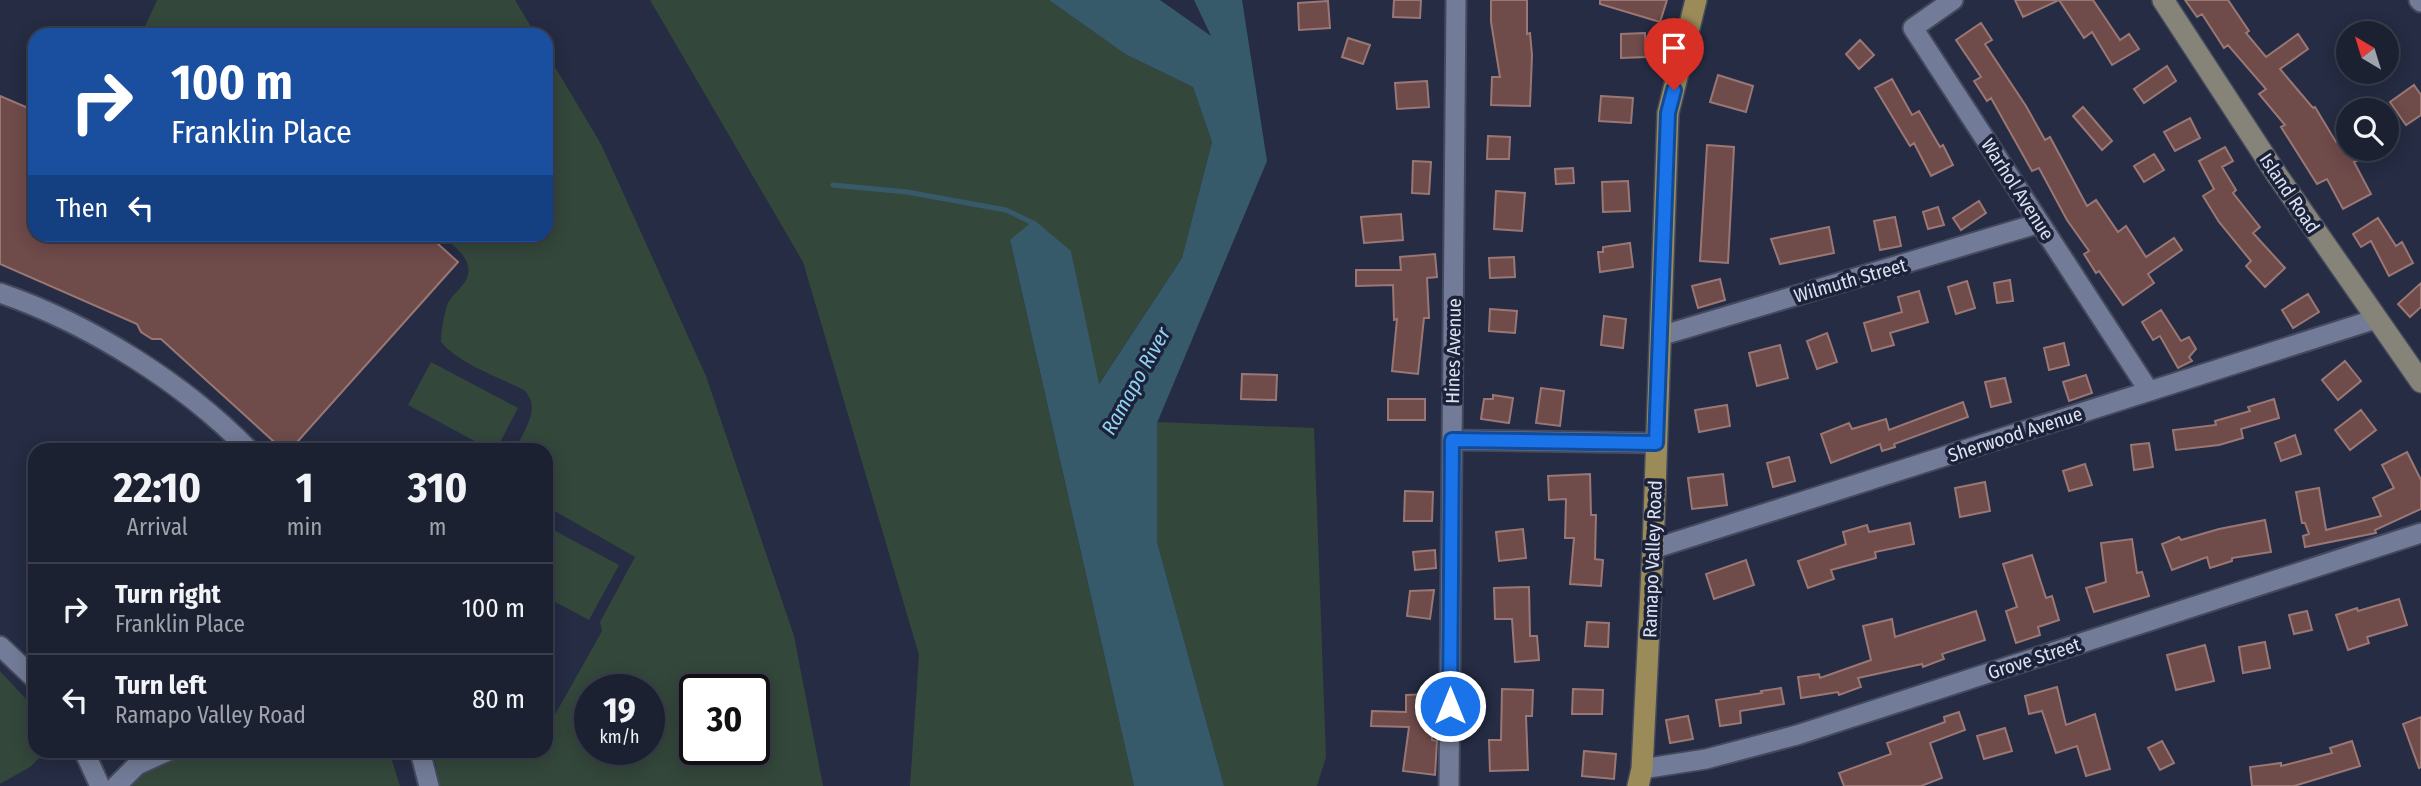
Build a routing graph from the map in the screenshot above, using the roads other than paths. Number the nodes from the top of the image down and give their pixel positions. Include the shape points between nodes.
1 (1456, 0) edge
2 (1696, 0) edge
3 (1953, 0) edge
4 (2163, 0) edge
5 (2040, 223) junction
6 (0, 293) edge
7 (2376, 319) junction
8 (1660, 336) junction
9 (2421, 382) edge
10 (2149, 391) junction
11 (1452, 440) junction
12 (241, 443) edge
13 (1656, 443) junction
14 (2421, 534) edge
15 (1653, 549) junction
16 (0, 646) edge
17 (28, 673) edge
18 (87, 758) edge
19 (152, 758) edge
20 (422, 758) edge
21 (1640, 778) edge
22 (100, 786) edge
23 (116, 786) edge
24 (429, 786) edge
25 (1449, 786) edge

1 - 11 street, Hines Avenue
2 - 8 main road, Ramapo Valley Road via 1668,113
3 - 5 street, Warhol Avenue via 1913,27
4 - 7 main road, Island Road
5 - 8 street, Wilmuth Street
5 - 10 street, Warhol Avenue
6 - 12 street via 81,329 139,362
7 - 9 main road, Island Road
7 - 10 street, Sherwood Avenue
8 - 13 main road, Ramapo Valley Road
10 - 15 street, Sherwood Avenue
11 - 13 street
11 - 25 street, Hines Avenue
13 - 15 main road, Ramapo Valley Road
14 - 21 street, Grove Street via 1797,735
15 - 21 main road, Ramapo Valley Road
16 - 17 street
18 - 22 street
19 - 23 street via 137,765
20 - 24 street

